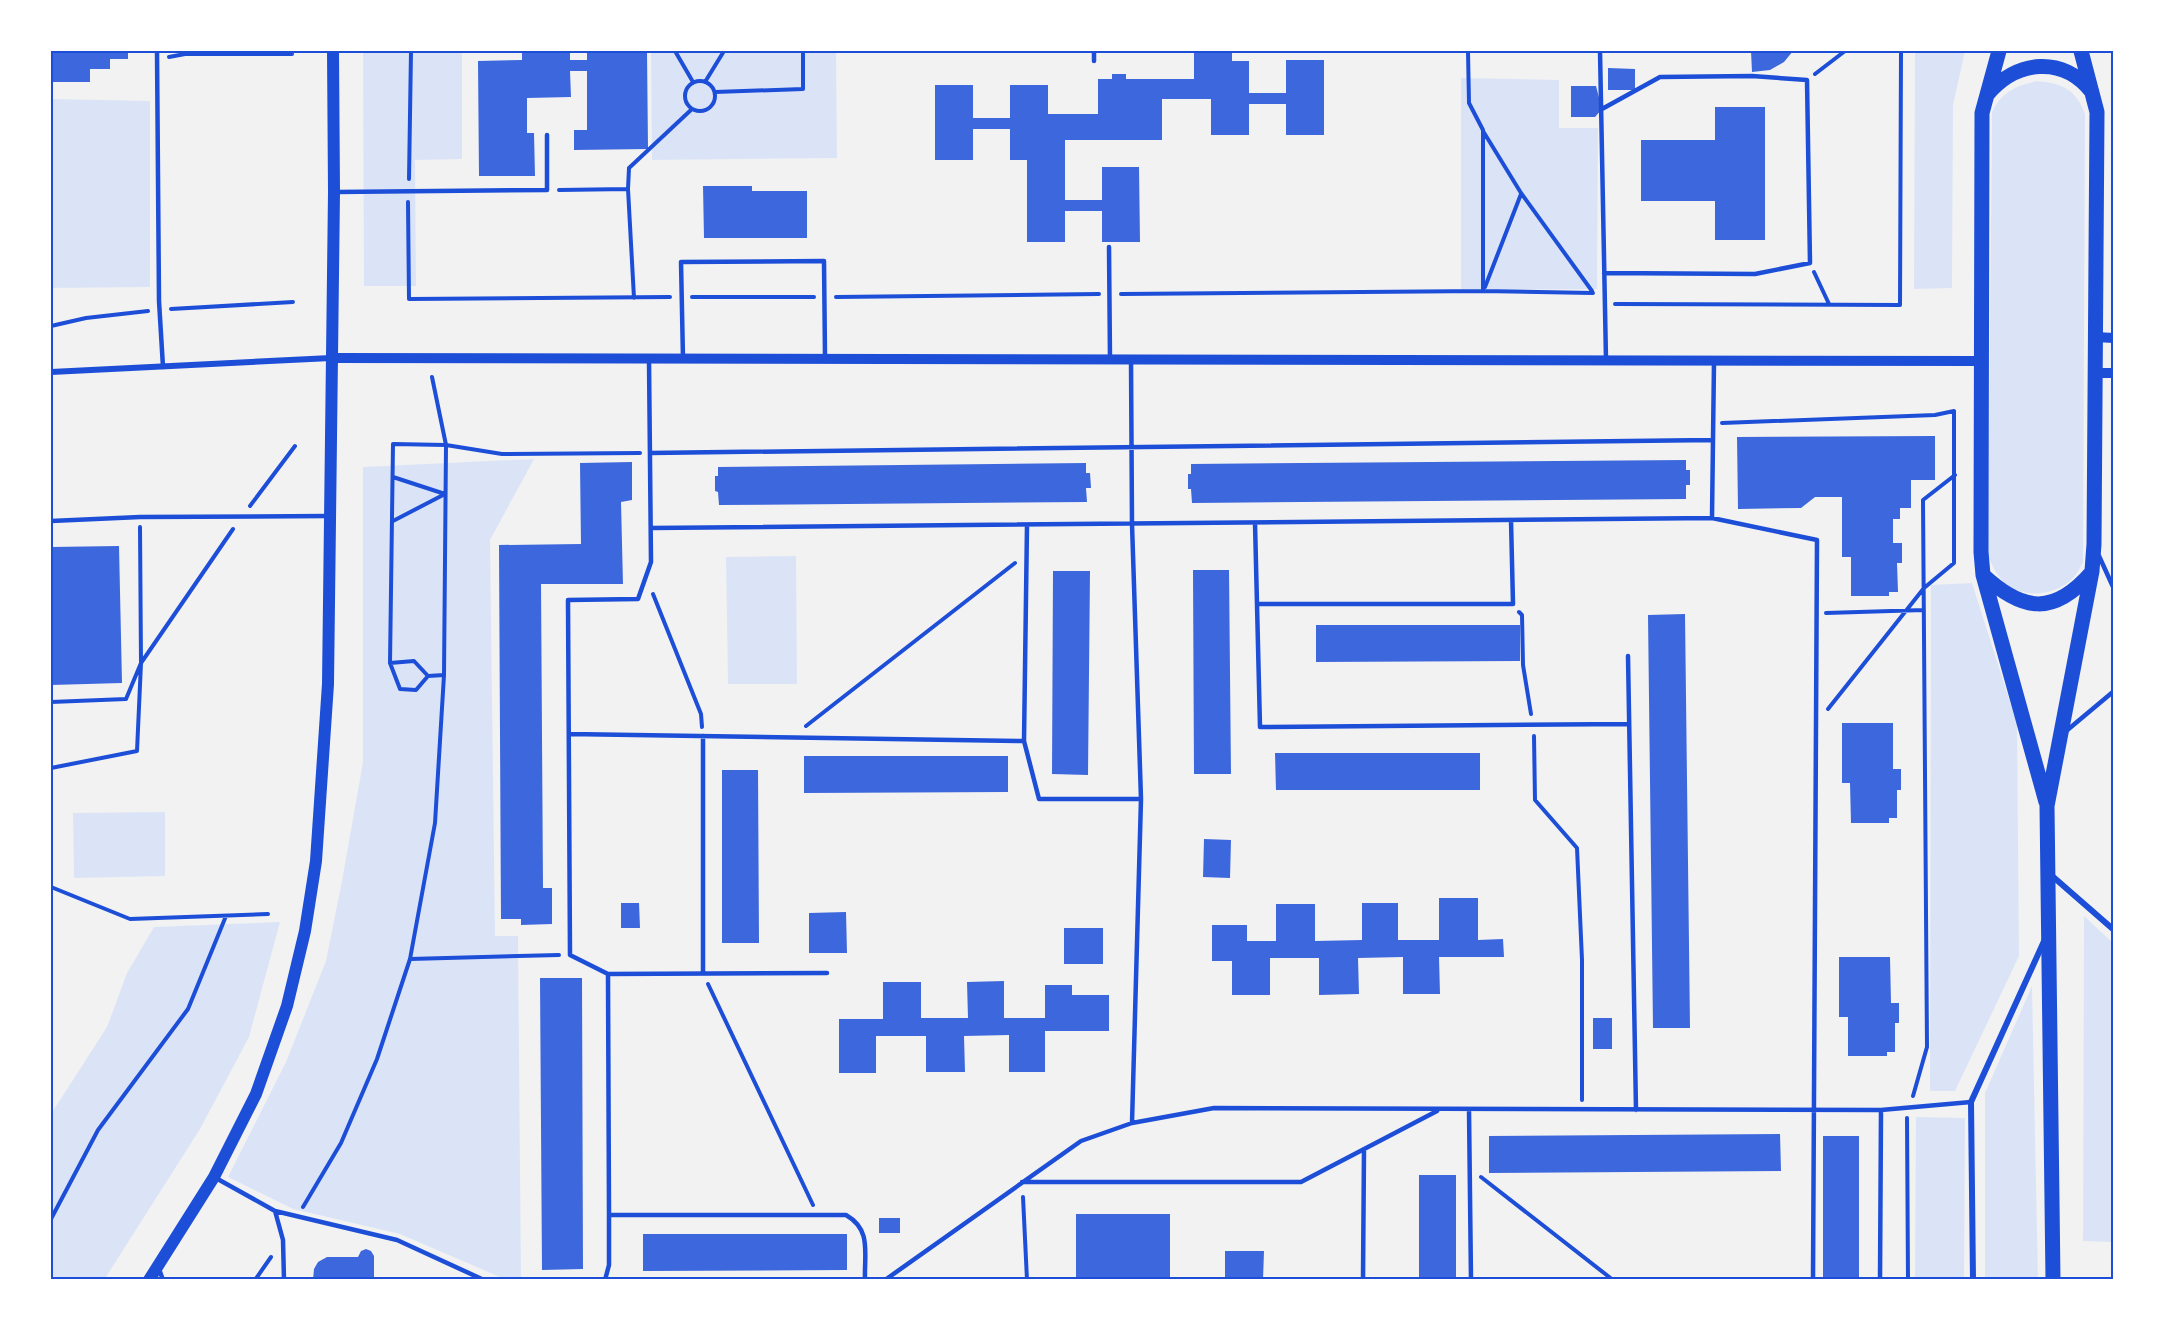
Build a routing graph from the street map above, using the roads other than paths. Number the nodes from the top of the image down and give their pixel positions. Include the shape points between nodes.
1 (157, 51) edge
2 (333, 51) edge
3 (1094, 51) edge
4 (1600, 51) edge
5 (1999, 51) edge
6 (2081, 51) edge
7 (1094, 61) dead end
8 (2094, 94) junction
9 (1984, 98) junction
10 (1602, 109) junction
11 (547, 135) dead end
12 (334, 192) junction
13 (1109, 247) dead end
14 (1604, 273) junction
15 (2095, 338) junction
16 (2114, 338) edge
17 (332, 358) junction
18 (649, 360) junction
19 (682, 360) junction
20 (825, 360) junction
21 (1110, 360) junction
22 (1131, 360) junction
23 (1606, 360) junction
24 (1714, 361) junction
25 (1981, 361) junction
26 (164, 367) junction
27 (51, 372) edge
28 (2095, 373) junction
29 (2114, 373) edge
30 (1713, 440) junction
31 (1133, 447) junction
32 (650, 453) junction
33 (331, 516) junction
34 (1712, 518) junction
35 (1510, 520) junction
36 (51, 521) edge
37 (1255, 523) junction
38 (1132, 524) junction
39 (1027, 525) junction
40 (651, 528) junction
41 (2094, 544) junction
42 (2092, 571) junction
43 (1983, 574) junction
44 (2114, 589) edge
45 (1257, 604) junction
46 (1628, 656) dead end
47 (2114, 691) edge
48 (1629, 724) junction
49 (569, 734) junction
50 (2061, 735) junction
51 (703, 736) junction
52 (1024, 741) junction
53 (1141, 799) junction
54 (2047, 806) junction
55 (2048, 873) junction
56 (2049, 930) junction
57 (2114, 930) edge
58 (703, 973) junction
59 (827, 973) dead end
60 (608, 974) junction
61 (1971, 1102) junction
62 (1440, 1110) junction
63 (1469, 1110) junction
64 (1636, 1110) junction
65 (1813, 1110) junction
66 (1881, 1110) junction
67 (1132, 1123) junction
68 (1364, 1149) junction
69 (214, 1177) junction
70 (1022, 1182) junction
71 (274, 1211) junction
72 (609, 1215) junction
73 (158, 1267) junction
74 (149, 1280) edge
75 (163, 1280) edge
76 (284, 1280) edge
77 (484, 1280) edge
78 (605, 1280) edge
79 (865, 1280) edge
80 (885, 1280) edge
81 (1363, 1280) edge
82 (1470, 1280) edge
83 (1813, 1280) edge
84 (1880, 1280) edge
85 (1973, 1280) edge
86 (2053, 1280) edge

1 - 26 lane via 159,301
2 - 12 main road
3 - 7 lane
4 - 10 lane
5 - 9 main road
6 - 8 main road
8 - 9 main road via 2075,75 2043,67 2005,77
8 - 15 main road
9 - 25 main road
10 - 14 lane
10 - 14 lane via 1660,77 1807,80 1810,263 1755,274
11 - 12 lane via 547,190
12 - 17 main road
13 - 21 lane
14 - 23 lane
15 - 16 street
15 - 28 main road
17 - 18 street
17 - 26 street
17 - 33 main road
18 - 19 street
18 - 32 lane
19 - 20 street
19 - 20 lane via 681,262 824,261
20 - 21 street
21 - 22 street
22 - 23 street
22 - 31 lane
23 - 24 street
24 - 25 street
24 - 30 lane
25 - 43 main road
26 - 27 street
28 - 29 street
28 - 41 main road
30 - 31 lane
30 - 34 lane
31 - 32 lane
31 - 38 lane
32 - 40 lane
33 - 36 lane
33 - 69 main road via 328,684 316,861 305,930 287,1006 256,1094
34 - 35 lane
34 - 65 lane via 1817,540
35 - 37 lane
35 - 45 lane via 1513,604
37 - 38 lane
37 - 45 lane
38 - 39 lane
38 - 53 lane
39 - 40 lane
39 - 52 lane
40 - 49 lane via 651,562 638,599 568,600
41 - 42 main road
41 - 44 lane
42 - 43 main road via 2065,596 2037,604 2005,594
42 - 50 main road
43 - 54 main road
45 - 48 lane via 1260,727
46 - 48 lane
47 - 50 lane
48 - 64 lane
49 - 51 lane
49 - 60 lane via 570,955
50 - 54 main road
51 - 52 lane
51 - 58 lane
52 - 53 lane via 1039,799
53 - 67 lane
54 - 55 main road
55 - 56 main road
55 - 57 street
56 - 61 street
56 - 86 main road
58 - 59 lane
58 - 60 lane
60 - 72 lane
61 - 66 lane
61 - 85 street
62 - 63 lane
62 - 67 lane via 1214,1108
62 - 68 lane
63 - 64 lane
63 - 82 lane
64 - 65 lane
65 - 66 lane
65 - 83 lane
66 - 84 lane
67 - 70 lane via 1082,1141
68 - 70 lane via 1300,1182
68 - 81 lane
69 - 71 lane
69 - 73 main road
70 - 80 lane
71 - 76 lane via 283,1240
71 - 77 lane via 397,1240
72 - 78 lane via 609,1265
72 - 79 lane via 846,1215 857,1221 864,1233
73 - 74 main road
73 - 75 lane

